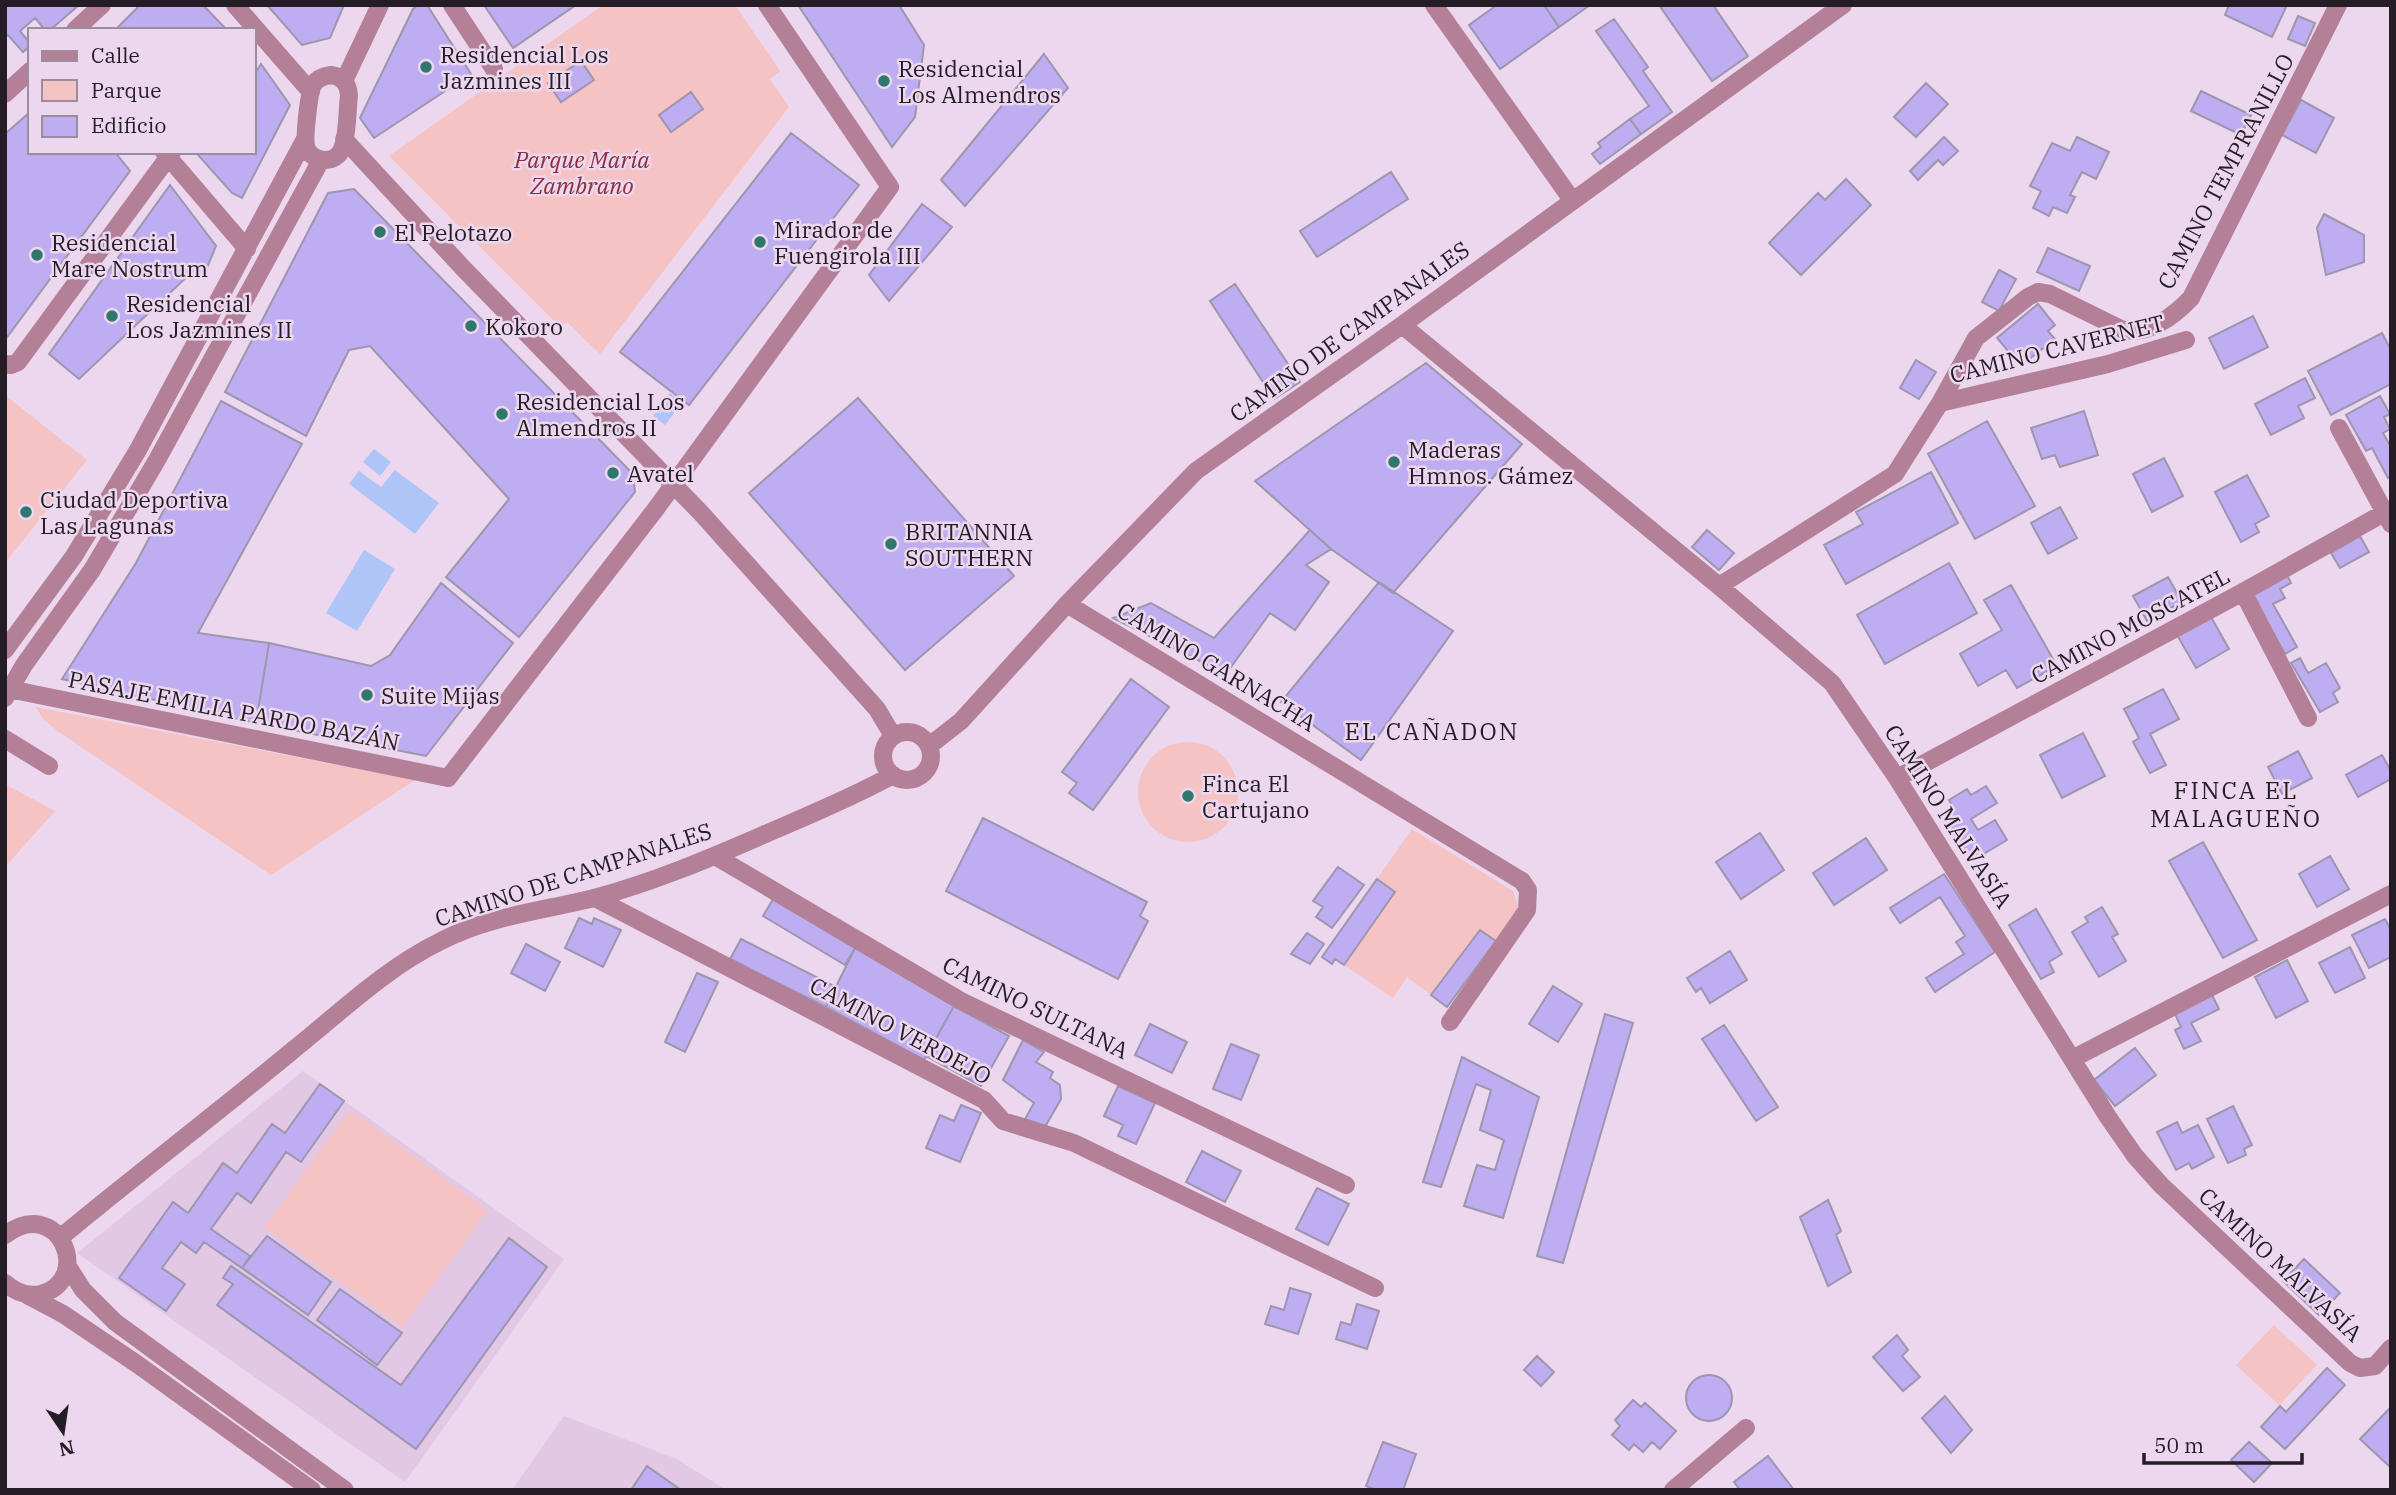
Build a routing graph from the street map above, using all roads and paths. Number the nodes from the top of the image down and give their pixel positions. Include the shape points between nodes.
1 (102, 5) edge
2 (235, 5) edge
3 (380, 5) edge
4 (453, 5) edge
5 (767, 5) edge
6 (1434, 5) edge
7 (1843, 5) edge
8 (2338, 5) edge
9 (77, 28) edge
10 (250, 28) edge
11 (257, 38) edge
12 (494, 69) dead end
13 (28, 73) edge
14 (344, 81) junction
15 (311, 92) junction
16 (5, 93) edge
17 (306, 139) junction
18 (344, 139) junction
19 (168, 154) edge
20 (321, 160) junction
21 (1572, 200) junction
22 (247, 249) junction
23 (1402, 326) junction
24 (2186, 340) dead end
25 (8, 365) edge
26 (1940, 403) junction
27 (2339, 428) dead end
28 (673, 485) junction
29 (2388, 519) edge
30 (1719, 586) junction
31 (2243, 592) junction
32 (1067, 604) junction
33 (5, 650) edge
34 (7, 693) edge
35 (2308, 718) dead end
36 (893, 736) junction
37 (5, 739) edge
38 (929, 746) junction
39 (49, 766) dead end
40 (893, 775) junction
41 (1897, 778) junction
42 (715, 856) junction
43 (2391, 894) edge
44 (595, 898) junction
45 (1450, 1022) dead end
46 (2072, 1059) junction
47 (1346, 1185) dead end
48 (5, 1234) edge
49 (61, 1237) junction
50 (67, 1265) junction
51 (5, 1283) edge
52 (1375, 1289) dead end
53 (27, 1295) junction
54 (2391, 1348) edge
55 (1746, 1428) dead end
56 (312, 1490) edge
57 (345, 1490) edge
58 (1673, 1490) edge

1 - 9 street
2 - 10 street
3 - 14 street
4 - 12 street
5 - 28 street via 890,187
6 - 21 street
7 - 21 street, CAMINO DE CAMPANALES
8 - 26 street, CAMINO TEMPRANILLO via 2191,298 2179,311 2133,333 2038,292 1976,338
11 - 15 street
13 - 16 street
14 - 15 street via 325,75
14 - 18 street via 349,95
15 - 17 street
17 - 20 street via 307,149
17 - 22 street
18 - 20 street via 340,153
18 - 28 street
19 - 22 street
19 - 25 street via 18,362
20 - 34 street via 158,460 92,570
21 - 23 street, CAMINO DE CAMPANALES
22 - 33 street via 82,544
23 - 30 street, CAMINO MALVASÍA
23 - 32 street, CAMINO DE CAMPANALES via 1196,471
24 - 26 street, CAMINO CAVERNET via 2108,364
26 - 30 street, CAMINO TEMPRANILLO via 1895,474
27 - 29 street, CAMINO MOSCATEL
28 - 34 street, PASAJE EMILIA PARDO BAZÁN via 448,778
28 - 36 street via 877,709
29 - 31 street, CAMINO MOSCATEL
30 - 41 street, CAMINO MALVASÍA via 1832,683
31 - 35 street
31 - 41 street, CAMINO MOSCATEL
32 - 38 street, CAMINO DE CAMPANALES via 961,721
32 - 45 street, CAMINO GARNACHA via 1522,881 1528,890 1527,910
36 - 38 street via 909,732
36 - 40 street via 883,758
37 - 39 street
38 - 40 street via 930,761 922,774 908,780
40 - 42 street, CAMINO DE CAMPANALES
41 - 46 street, CAMINO MALVASÍA
42 - 44 street, CAMINO DE CAMPANALES
42 - 47 street, CAMINO SULTANA via 961,1001
43 - 46 street
44 - 49 street, CAMINO DE CAMPANALES via 476,927 405,961 373,982
44 - 52 street, CAMINO VERDEJO via 984,1100 1003,1121 1074,1143
46 - 54 street, CAMINO MALVASÍA via 2135,1156 2161,1185 2350,1363 2360,1368 2375,1366
48 - 49 street via 28,1223 52,1229
49 - 50 street
50 - 53 street via 49,1290
50 - 57 street via 83,1290 115,1322
51 - 53 street
53 - 56 street via 137,1364
55 - 58 street

